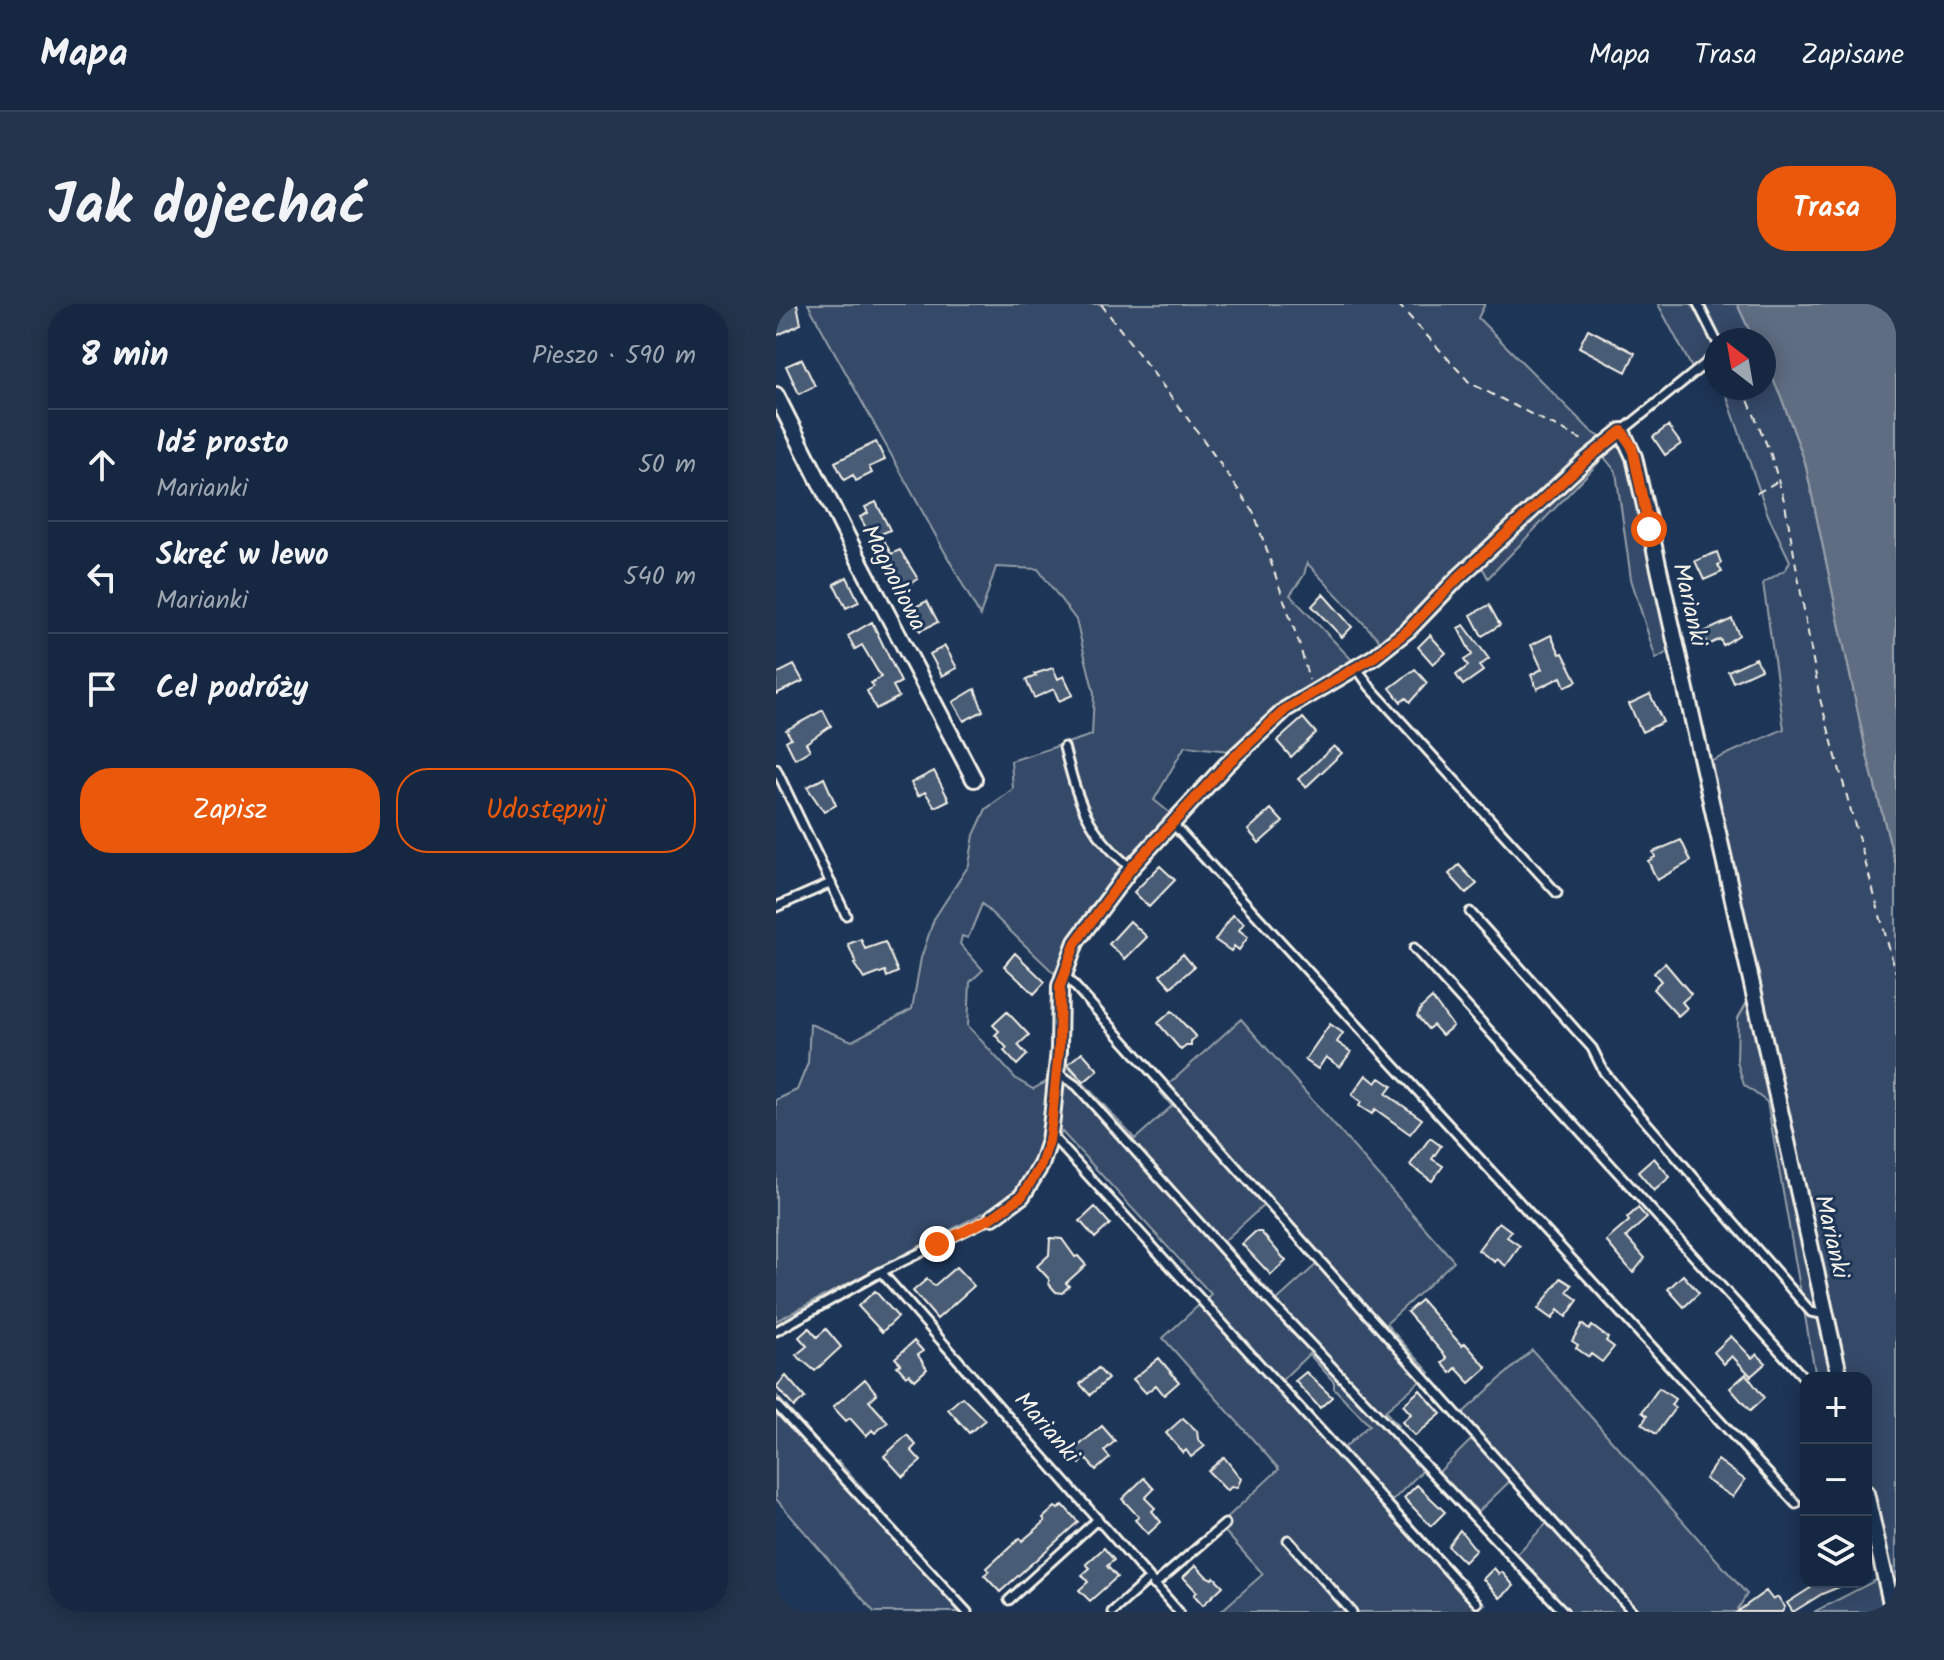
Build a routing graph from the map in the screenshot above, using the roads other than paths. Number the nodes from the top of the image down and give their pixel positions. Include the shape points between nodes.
1 (1698, 304) edge
2 (1710, 328) edge
3 (1704, 365) edge
4 (776, 395) edge
5 (1622, 431) junction
6 (1356, 667) junction
7 (1064, 747) dead end
8 (776, 769) edge
9 (974, 779) dead end
10 (1172, 823) junction
11 (1131, 868) junction
12 (831, 883) junction
13 (1557, 893) dead end
14 (776, 907) edge
15 (1470, 912) dead end
16 (846, 915) dead end
17 (1414, 948) dead end
18 (1064, 974) junction
19 (1057, 1072) junction
20 (1050, 1134) junction
21 (993, 1217) joint
22 (881, 1272) junction
23 (1827, 1315) junction
24 (776, 1331) edge
25 (1839, 1372) edge
26 (1800, 1373) edge
27 (776, 1405) edge
28 (1796, 1504) dead end
29 (1871, 1516) edge
30 (1098, 1519) junction
31 (1225, 1524) dead end
32 (1288, 1540) dead end
33 (1151, 1582) junction
34 (1009, 1600) dead end
35 (1477, 1603) dead end
36 (967, 1612) edge
37 (1112, 1612) edge
38 (1179, 1612) edge
39 (1352, 1612) edge
40 (1564, 1612) edge
41 (1633, 1612) edge
42 (1893, 1612) edge

1 - 2 lane
3 - 5 lane
4 - 9 street, Magnoliowa
5 - 6 street via 1459,577 1408,630
5 - 23 street, Marianki via 1634,457
6 - 10 street via 1286,709
6 - 13 lane
7 - 11 lane via 1086,819 1108,849
8 - 12 lane
10 - 11 street
10 - 28 lane
11 - 18 street via 1076,942
12 - 14 lane
12 - 16 lane
15 - 23 lane via 1592,1048 1625,1098 1811,1312
17 - 26 lane
18 - 19 street
18 - 41 lane
19 - 20 street
19 - 40 lane via 1077,1086 1261,1292
20 - 21 street via 1041,1165 1022,1196
20 - 35 lane
21 - 22 lane
22 - 24 lane
22 - 30 lane, Marianki
23 - 25 street, Marianki
27 - 36 lane
29 - 42 street
30 - 33 lane, Marianki
30 - 34 lane
31 - 33 lane
32 - 39 lane
33 - 37 lane
33 - 38 lane, Marianki

